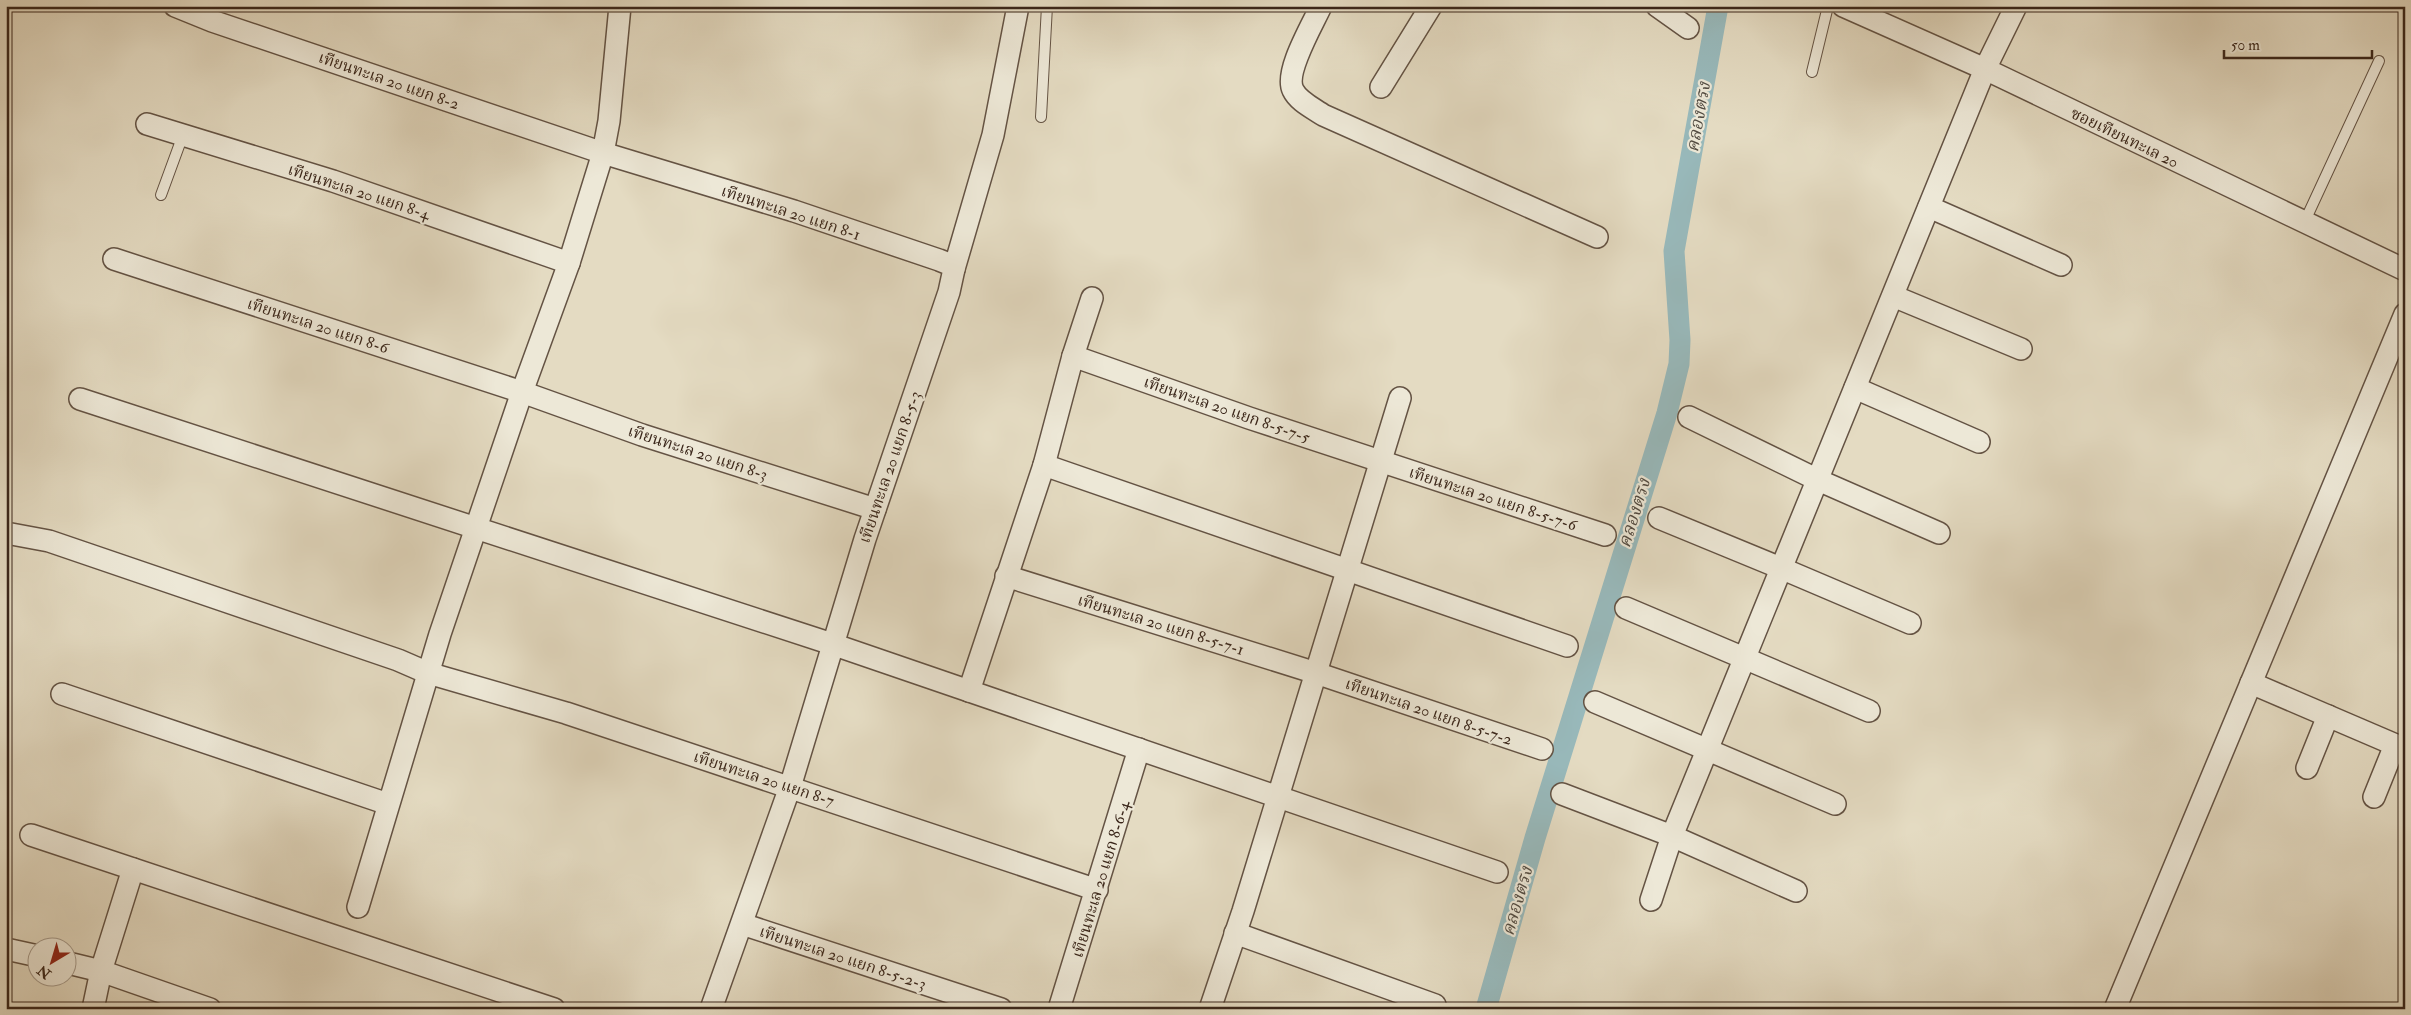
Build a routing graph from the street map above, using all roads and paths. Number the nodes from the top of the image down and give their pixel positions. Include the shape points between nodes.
1 (175, 6) edge
2 (620, 6) edge
3 (1018, 6) edge
4 (1047, 6) edge
5 (1321, 6) edge
6 (1431, 6) edge
7 (1657, 6) edge
8 (1828, 6) edge
9 (1843, 6) edge
10 (2016, 6) edge
11 (1688, 28) dead end
12 (2379, 61) dead end
13 (1986, 69) junction
14 (1812, 72) dead end
15 (1381, 87) dead end
16 (1041, 117) dead end
17 (147, 124) dead end
18 (183, 135) junction
19 (603, 153) junction
20 (161, 195) dead end
21 (1929, 207) junction
22 (2304, 223) junction
23 (1597, 237) dead end
24 (114, 259) dead end
25 (569, 263) junction
26 (2061, 265) dead end
27 (954, 269) junction
28 (2405, 270) edge
29 (1893, 296) junction
30 (1092, 298) dead end
31 (2404, 319) edge
32 (2021, 348) dead end
33 (1073, 356) junction
34 (1855, 388) junction
35 (522, 392) junction
36 (1400, 398) dead end
37 (80, 399) dead end
38 (1689, 417) dead end
39 (1979, 442) dead end
40 (1380, 461) junction
41 (1044, 465) junction
42 (1818, 480) junction
43 (875, 509) junction
44 (1659, 518) dead end
45 (478, 528) junction
46 (6, 533) edge
47 (1939, 533) dead end
48 (1605, 535) dead end
49 (1783, 569) junction
50 (1347, 570) junction
51 (1006, 576) junction
52 (1626, 608) dead end
53 (1910, 623) dead end
54 (832, 644) junction
55 (1567, 646) dead end
56 (1744, 660) junction
57 (428, 672) junction
58 (1316, 673) junction
59 (2251, 683) junction
60 (969, 691) junction
61 (62, 694) dead end
62 (1596, 702) dead end
63 (1869, 711) dead end
64 (2328, 716) junction
65 (2400, 747) edge
66 (1140, 749) junction
67 (1542, 749) dead end
68 (1708, 750) junction
69 (2307, 768) dead end
70 (790, 787) junction
71 (1562, 794) dead end
72 (1278, 796) junction
73 (2374, 797) dead end
74 (388, 804) junction
75 (1835, 804) dead end
76 (31, 835) dead end
77 (1672, 836) junction
78 (133, 869) junction
79 (1497, 872) dead end
80 (1097, 890) junction
81 (1796, 891) dead end
82 (1651, 900) dead end
83 (358, 907) dead end
84 (742, 924) junction
85 (1236, 933) junction
86 (6, 949) edge
87 (28, 954) edge
88 (78, 965) edge
89 (101, 971) junction
90 (1435, 1005) dead end
91 (93, 1009) edge
92 (210, 1009) edge
93 (554, 1009) edge
94 (711, 1009) edge
95 (1001, 1009) edge
96 (1059, 1009) edge
97 (1210, 1009) edge
98 (2115, 1009) edge

1 - 19 street, เทียนทะเล 20 แยก 8-2
2 - 19 street
3 - 27 street via 993,135
4 - 16 lane
5 - 23 street via 1295,63 1290,82 1293,92 1323,115
6 - 15 street
7 - 11 street
8 - 14 lane
9 - 13 street, ซอยเทียนทะเล 20
10 - 13 street
12 - 22 lane
13 - 21 street
13 - 22 street, ซอยเทียนทะเล 20
17 - 18 street, เทียนทะเล 20 แยก 8-4
18 - 20 lane
18 - 25 street, เทียนทะเล 20 แยก 8-4 via 333,181
19 - 25 street
19 - 27 street, เทียนทะเล 20 แยก 8-1 via 794,211 939,260
21 - 26 street
21 - 29 street
22 - 28 street, ซอยเทียนทะเล 20
24 - 35 street, เทียนทะเล 20 แยก 8-6
25 - 35 street
27 - 43 street, เทียนทะเล 20 แยก 8-5-3
29 - 32 street
29 - 34 street
30 - 33 street
31 - 59 street
33 - 40 street, เทียนทะเล 20 แยก 8-5-7-5
33 - 41 street
34 - 39 street
34 - 42 street
35 - 43 street, เทียนทะเล 20 แยก 8-3 via 642,435
35 - 45 street
36 - 40 street
37 - 45 street
38 - 42 street
40 - 48 street, เทียนทะเล 20 แยก 8-5-7-6
40 - 50 street
41 - 50 street
41 - 51 street
42 - 47 street
42 - 49 street
43 - 54 street, เทียนทะเล 20 แยก 8-5-3
44 - 49 street
45 - 54 street
45 - 57 street
46 - 57 street, เทียนทะเล 20 แยก 8-7 via 49,542
49 - 53 street
49 - 56 street
50 - 55 street
50 - 58 street
51 - 58 street, เทียนทะเล 20 แยก 8-5-7-1
51 - 60 street
52 - 56 street
54 - 60 street
54 - 70 street, เทียนทะเล 20 แยก 8-5-3
56 - 63 street
56 - 68 street
57 - 70 street, เทียนทะเล 20 แยก 8-7 via 566,713
57 - 74 street
58 - 67 street, เทียนทะเล 20 แยก 8-5-7-2
58 - 72 street
59 - 64 street
59 - 98 street
60 - 66 street
61 - 74 street
62 - 68 street
64 - 65 street
64 - 69 street
65 - 73 street
66 - 72 street
66 - 80 street, เทียนทะเล 20 แยก 8-6-4
68 - 75 street
68 - 77 street
70 - 80 street, เทียนทะเล 20 แยก 8-7
70 - 84 street, เทียนทะเล 20 แยก 8-5-3
71 - 77 street
72 - 79 street
72 - 85 street
74 - 83 street
76 - 78 street
77 - 81 street
77 - 82 street
78 - 89 street
78 - 93 street
80 - 96 street, เทียนทะเล 20 แยก 8-6-4
84 - 94 street, เทียนทะเล 20 แยก 8-5-3
84 - 95 street, เทียนทะเล 20 แยก 8-5-2-3
85 - 90 street
85 - 97 street
86 - 87 street
88 - 89 street
89 - 91 street
89 - 92 street

